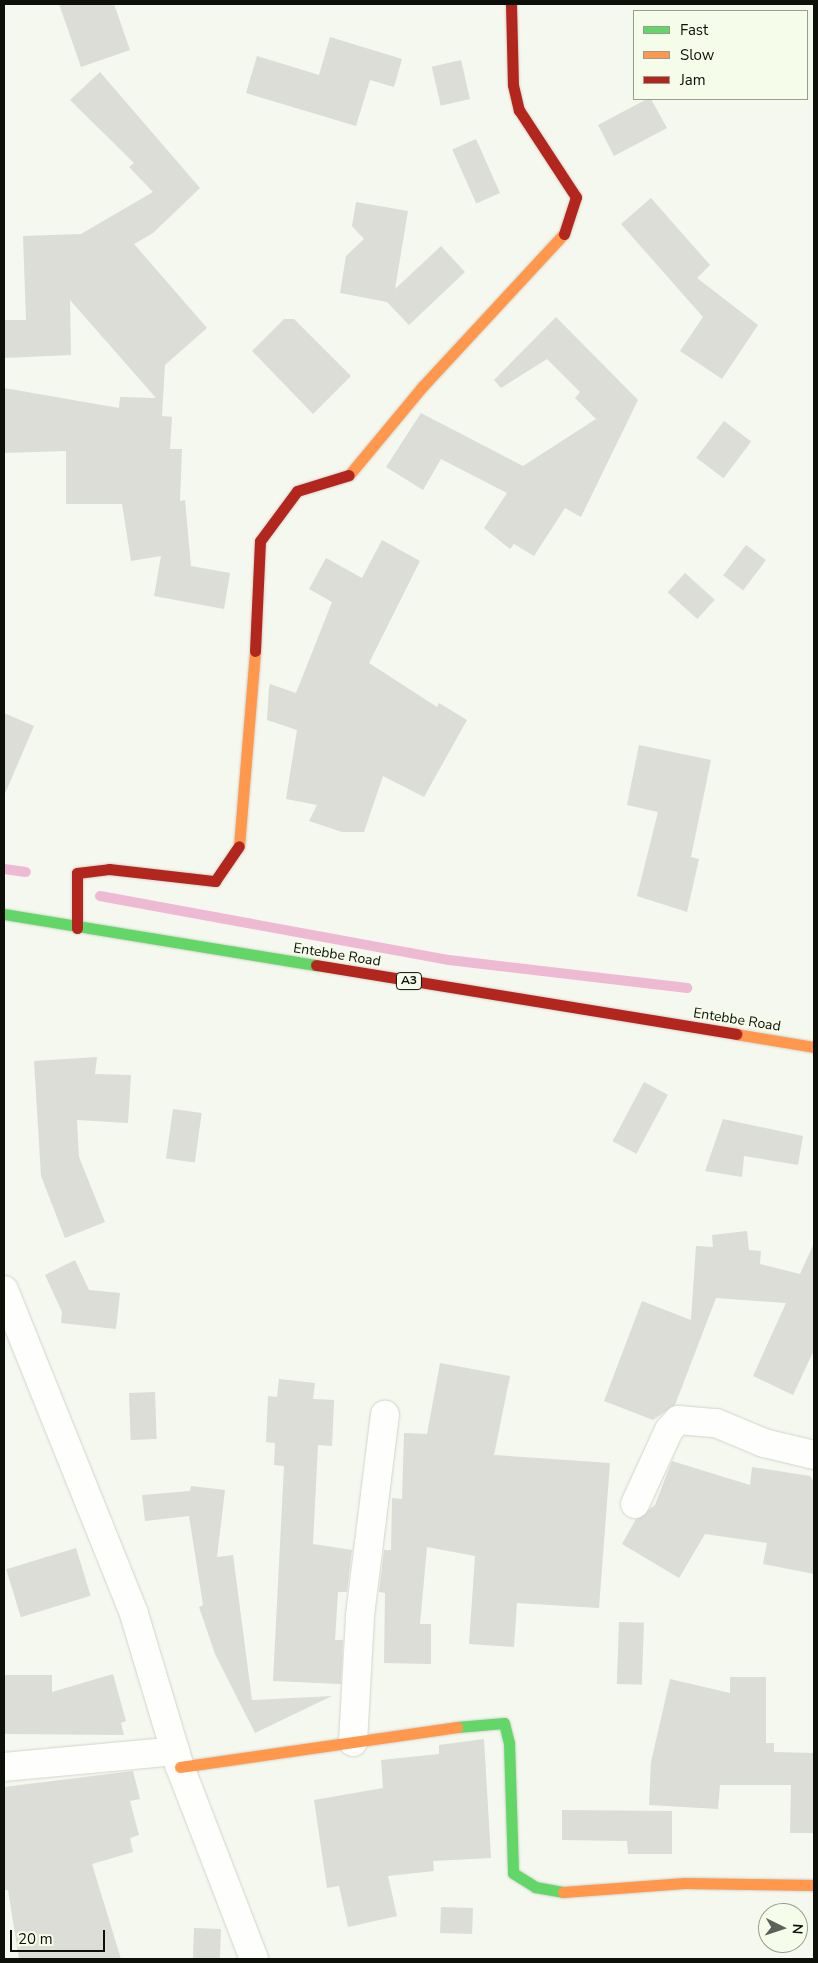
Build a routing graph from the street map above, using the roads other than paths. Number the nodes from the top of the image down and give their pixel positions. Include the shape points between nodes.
1 (511, 4) edge
2 (4, 914) edge
3 (77, 928) junction
4 (814, 1047) edge
5 (4, 1290) edge
6 (385, 1415) dead end
7 (814, 1455) edge
8 (635, 1504) dead end
9 (353, 1742) junction
10 (177, 1759) junction
11 (4, 1767) edge
12 (814, 1885) edge
13 (254, 1959) edge

1 - 3 street via 513,85 519,110 576,197 569,228 424,386 351,474 297,491 260,541 252,728 238,853 216,881 109,869 77,873
2 - 3 street, Entebbe Road / A3
3 - 4 street, Entebbe Road / A3
5 - 10 street via 134,1614
6 - 9 street via 360,1615
7 - 8 street via 764,1443 716,1423 678,1420 669,1430
9 - 10 street
9 - 12 street via 504,1724 509,1743 509,1851 513,1873 535,1887 556,1892 684,1882
10 - 11 street
10 - 13 street

